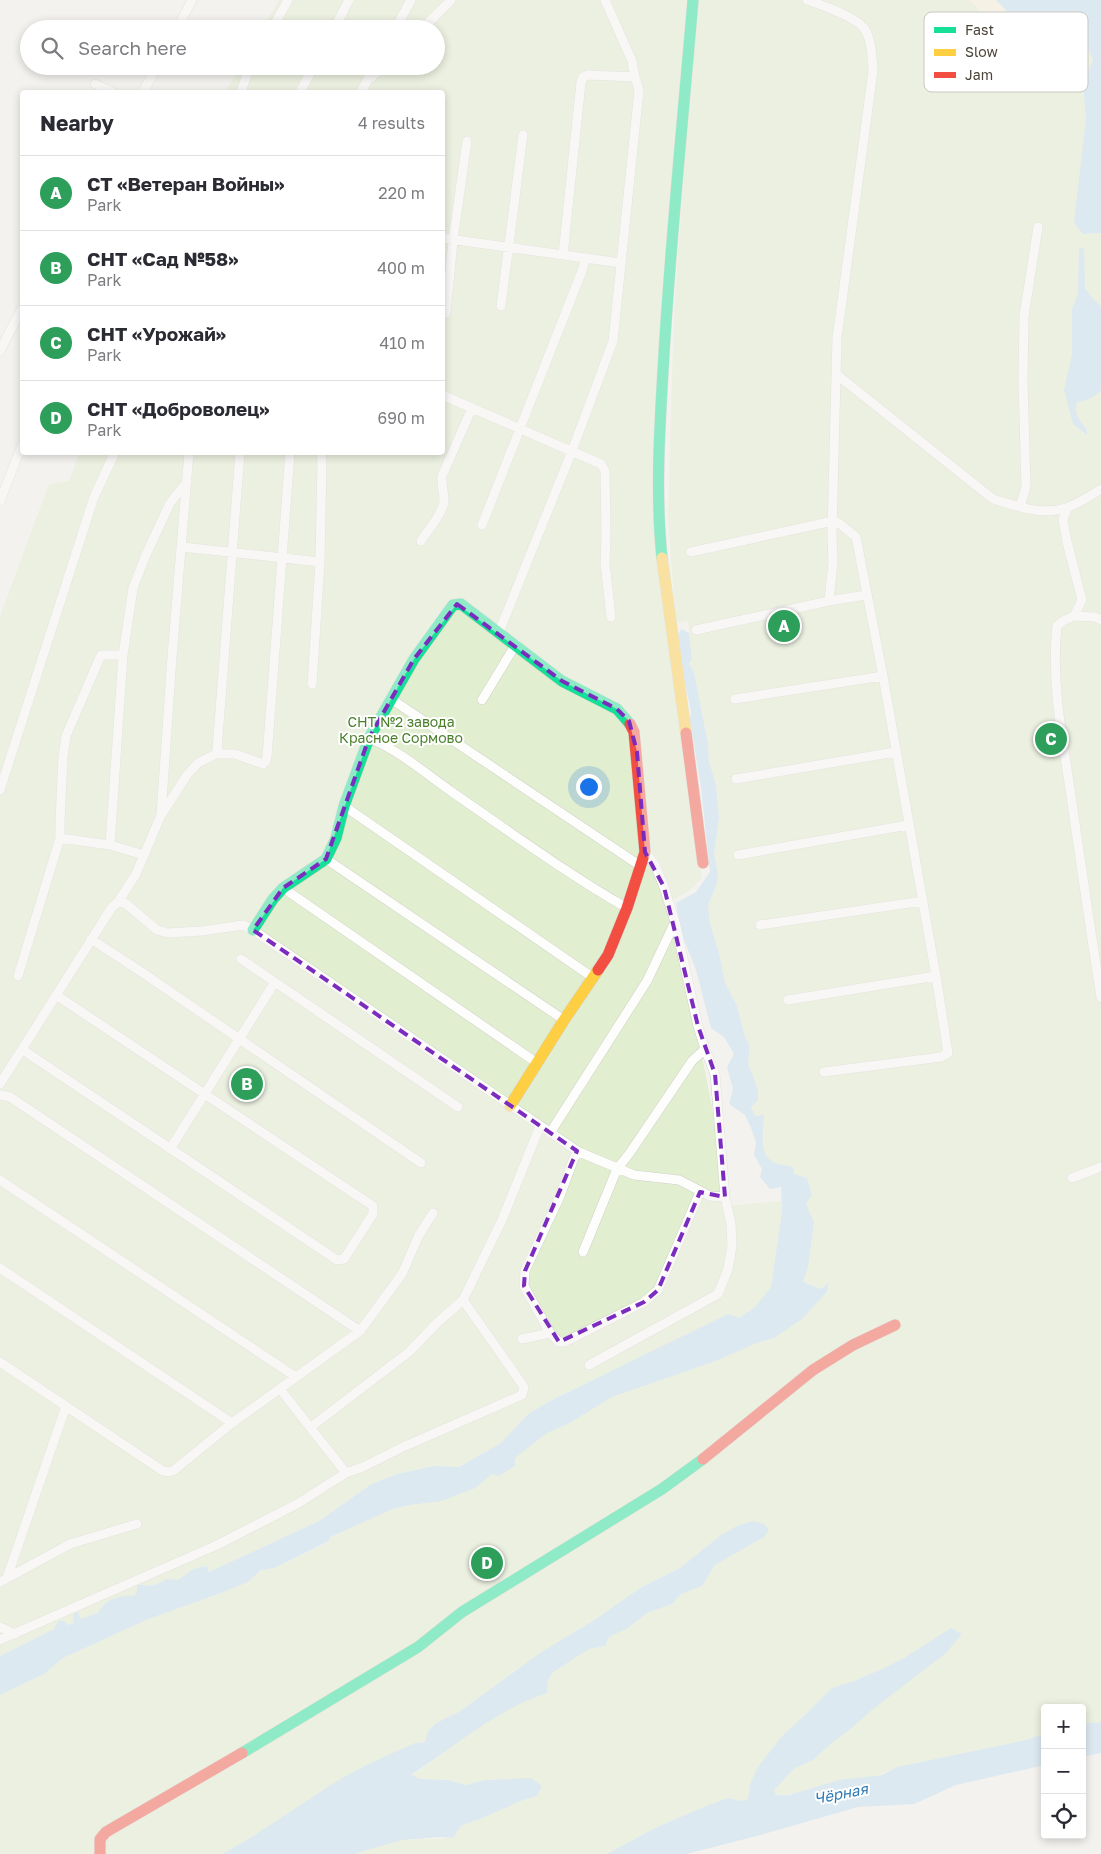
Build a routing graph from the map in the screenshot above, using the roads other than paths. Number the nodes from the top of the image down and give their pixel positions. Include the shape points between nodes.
1 (192, 0) edge
2 (288, 0) edge
3 (349, 0) edge
4 (411, 0) edge
5 (451, 0) edge
6 (605, 0) edge
7 (694, 0) edge
8 (807, 0) edge
9 (182, 20) edge
10 (277, 20) edge
11 (339, 20) edge
12 (400, 20) edge
13 (431, 20) edge
14 (152, 75) edge
15 (247, 75) edge
16 (309, 75) edge
17 (370, 75) edge
18 (375, 75) edge
19 (635, 77) junction
20 (95, 84) dead end
21 (363, 88) edge
22 (109, 90) edge
23 (144, 90) edge
24 (242, 90) edge
25 (301, 90) edge
26 (523, 135) dead end
27 (466, 141) dead end
28 (1038, 227) dead end
29 (445, 239) edge
30 (453, 240) junction
31 (508, 247) junction
32 (563, 255) junction
33 (586, 258) junction
34 (620, 263) junction
35 (501, 306) dead end
36 (20, 312) edge
37 (446, 313) dead end
38 (0, 350) edge
39 (836, 374) junction
40 (445, 396) edge
41 (472, 408) junction
42 (521, 430) junction
43 (20, 450) edge
44 (572, 452) junction
45 (114, 455) edge
46 (189, 455) edge
47 (240, 455) edge
48 (290, 455) edge
49 (321, 455) edge
50 (187, 482) junction
51 (1101, 490) edge
52 (0, 501) edge
53 (1020, 507) junction
54 (1068, 508) junction
55 (833, 522) junction
56 (482, 525) dead end
57 (421, 541) dead end
58 (182, 547) junction
59 (232, 551) junction
60 (691, 552) dead end
61 (283, 558) junction
62 (320, 562) junction
63 (866, 596) junction
64 (829, 600) junction
65 (1074, 616) junction
66 (611, 617) dead end
67 (1101, 620) edge
68 (696, 630) dead end
69 (499, 632) junction
70 (516, 644) junction
71 (123, 655) junction
72 (883, 676) junction
73 (312, 684) dead end
74 (391, 699) junction
75 (735, 699) dead end
76 (482, 700) dead end
77 (369, 738) junction
78 (895, 752) junction
79 (218, 753) junction
80 (736, 779) dead end
81 (0, 790) edge
82 (344, 806) junction
83 (162, 815) junction
84 (908, 826) junction
85 (60, 838) junction
86 (110, 845) junction
87 (645, 852) junction
88 (144, 854) junction
89 (738, 855) dead end
90 (326, 859) junction
91 (703, 863) dead end
92 (639, 865) junction
93 (283, 888) junction
94 (923, 901) junction
95 (118, 902) junction
96 (627, 908) junction
97 (675, 922) junction
98 (760, 925) dead end
99 (253, 930) junction
100 (91, 939) junction
101 (241, 959) dead end
102 (18, 976) dead end
103 (936, 976) junction
104 (592, 977) junction
105 (275, 982) junction
106 (56, 995) junction
107 (1101, 997) edge
108 (788, 1000) dead end
109 (564, 1020) junction
110 (240, 1038) junction
111 (705, 1049) junction
112 (23, 1050) junction
113 (538, 1063) junction
114 (824, 1072) dead end
115 (0, 1084) edge
116 (204, 1095) junction
117 (0, 1096) edge
118 (510, 1106) junction
119 (458, 1107) dead end
120 (540, 1126) junction
121 (550, 1133) junction
122 (170, 1149) junction
123 (579, 1152) junction
124 (421, 1163) dead end
125 (1101, 1166) edge
126 (617, 1169) junction
127 (1072, 1178) dead end
128 (0, 1180) edge
129 (700, 1192) junction
130 (726, 1198) junction
131 (433, 1213) dead end
132 (583, 1252) dead end
133 (0, 1268) edge
134 (463, 1300) junction
135 (894, 1325) dead end
136 (360, 1331) junction
137 (550, 1333) junction
138 (522, 1339) dead end
139 (1, 1364) edge
140 (589, 1365) dead end
141 (296, 1377) junction
142 (280, 1389) junction
143 (66, 1406) junction
144 (232, 1422) junction
145 (311, 1427) junction
146 (346, 1473) junction
147 (137, 1524) dead end
148 (3, 1580) edge
149 (0, 1627) edge
150 (15, 1634) junction
151 (0, 1640) edge
152 (100, 1854) edge

1 - 9 street
2 - 10 street
3 - 11 street
4 - 12 street
5 - 13 street
6 - 19 street via 632,61
7 - 91 street via 666,312 658,455 662,556
8 - 39 street via 841,13 863,27 870,45 873,71 837,338
14 - 23 street
15 - 24 street
16 - 25 street
17 - 21 street
18 - 21 street
19 - 32 street via 583,77
19 - 34 street via 640,90
20 - 22 street
26 - 31 street
27 - 30 street
28 - 53 street via 1024,316 1026,487
29 - 30 street
30 - 31 street
30 - 37 street
31 - 32 street
31 - 35 street
32 - 33 street
33 - 34 street
33 - 42 street
34 - 44 street via 612,341
36 - 38 street
39 - 53 street via 993,499
39 - 55 street
40 - 41 street
41 - 42 street
41 - 57 street via 442,476 440,486 445,502 442,510
42 - 44 street
42 - 56 street
43 - 52 street
44 - 66 street via 601,464 606,471 605,563
44 - 69 street
45 - 81 street via 94,497
46 - 50 street
47 - 59 street
48 - 61 street
49 - 62 street
50 - 58 street
50 - 71 street via 170,504 133,588
51 - 54 street
53 - 54 street via 1047,512
54 - 65 street via 1063,520 1082,600
55 - 60 street
55 - 63 street via 856,537
55 - 64 street
58 - 59 street
58 - 83 street
59 - 61 street
59 - 79 street
61 - 62 street
61 - 79 street via 266,761 260,764 244,756
62 - 73 street
63 - 64 street
63 - 72 street
64 - 68 street
65 - 67 street
65 - 107 street via 1057,626 1058,688 1062,738
69 - 70 street
69 - 74 street via 461,604 453,606 414,659
70 - 76 street
70 - 87 street via 562,681 617,709 628,721 634,732 637,752
71 - 85 street via 101,655 66,736
71 - 86 street
72 - 75 street
72 - 78 street
74 - 77 street
74 - 92 street
77 - 82 street
77 - 96 street via 378,741 582,882
78 - 80 street
78 - 84 street
79 - 83 street via 198,763
82 - 90 street via 336,838
82 - 104 street
83 - 88 street
84 - 89 street
84 - 94 street
85 - 86 street
85 - 102 street
86 - 88 street
87 - 92 street
87 - 97 street via 655,865
88 - 95 street
90 - 93 street
90 - 109 street
92 - 96 street
93 - 99 street
93 - 113 street
94 - 98 street
94 - 103 street
95 - 99 street via 125,904 156,930 168,933 243,925
95 - 100 street
96 - 104 street via 608,955
97 - 111 street
97 - 121 street via 647,981
99 - 118 street
100 - 106 street
100 - 110 street
101 - 105 street
103 - 108 street
103 - 114 street via 948,1053 941,1057
104 - 109 street
105 - 110 street
105 - 119 street
106 - 112 street
106 - 116 street
109 - 113 street
110 - 116 street
110 - 124 street
111 - 126 street via 692,1061
111 - 130 street via 715,1074
112 - 115 street
112 - 122 street
113 - 118 street
116 - 122 street
116 - 122 street via 372,1206 373,1214 344,1259 337,1260
117 - 136 street via 10,1098
118 - 120 street
120 - 121 street
120 - 134 street via 506,1212
121 - 123 street
123 - 126 street
123 - 137 street via 525,1271 524,1286
125 - 127 street
126 - 129 street via 634,1175 678,1180
126 - 132 street
128 - 141 street
129 - 130 street
129 - 137 street via 658,1290 644,1302 565,1342 559,1342
130 - 140 street via 732,1246 728,1269 718,1294
131 - 136 street via 419,1235 402,1274
133 - 144 street
134 - 145 street via 409,1352
134 - 146 street via 524,1387 522,1396
135 - 152 street via 813,1370 662,1489 462,1612 418,1647 106,1832 100,1839
136 - 141 street
137 - 138 street
139 - 143 street
141 - 142 street
142 - 144 street
142 - 145 street
143 - 144 street via 163,1472 173,1471
143 - 148 street
145 - 146 street
146 - 150 street via 297,1504 217,1545
147 - 148 street via 70,1544
149 - 150 street
150 - 151 street

